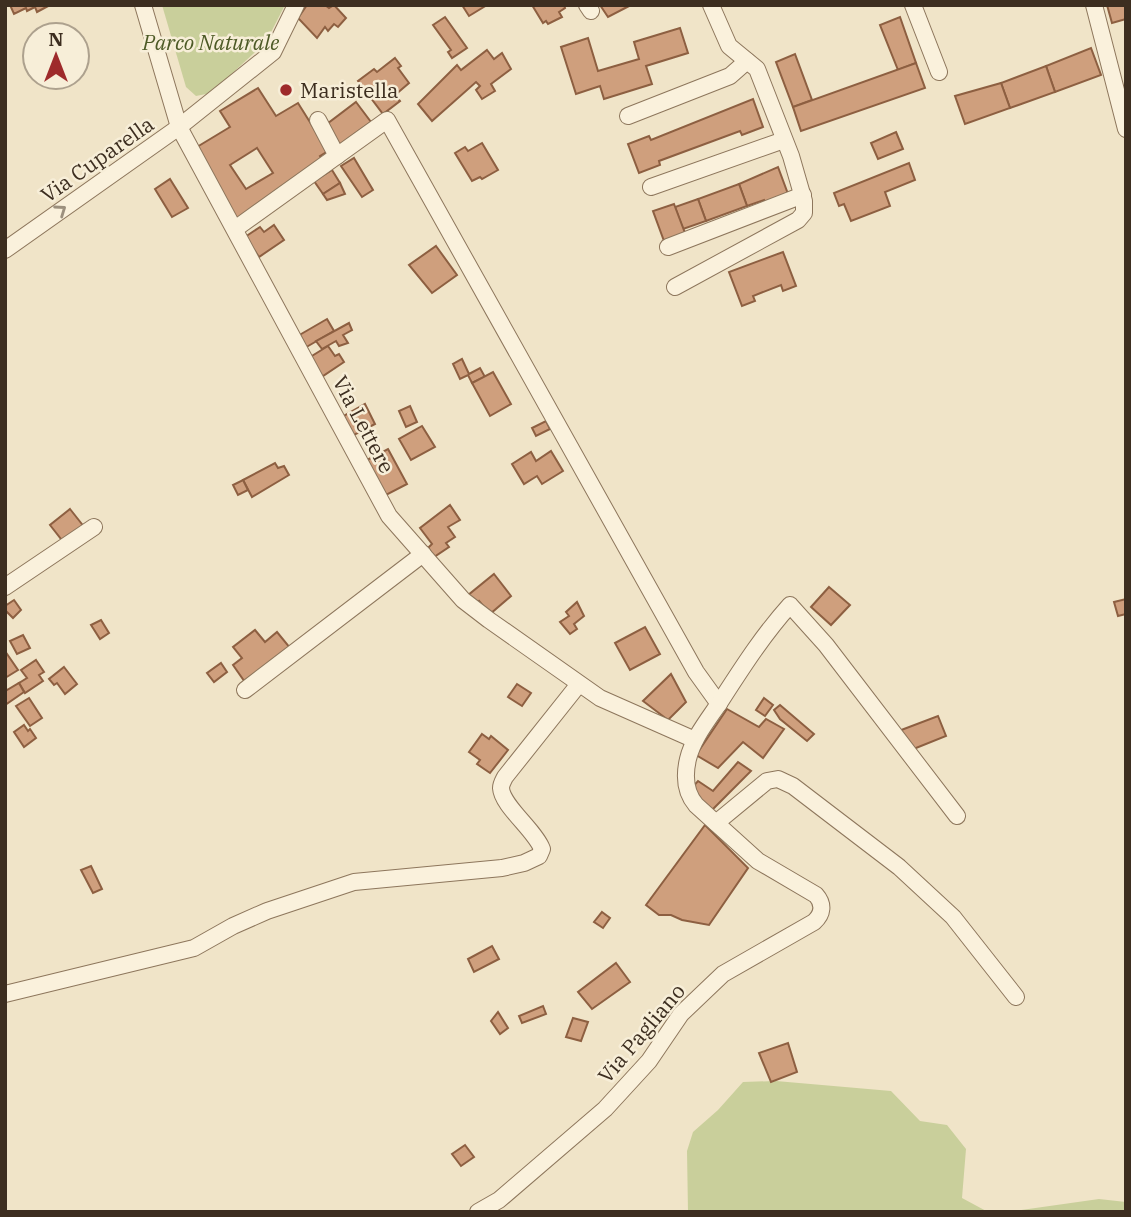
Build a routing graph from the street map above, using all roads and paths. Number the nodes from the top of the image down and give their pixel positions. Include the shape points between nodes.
1 (143, 5) edge
2 (296, 5) edge
3 (711, 5) edge
4 (914, 5) edge
5 (1094, 5) edge
6 (747, 61) junction
7 (939, 72) dead end
8 (628, 116) dead end
9 (318, 120) dead end
10 (179, 127) junction
11 (1126, 129) edge
12 (784, 140) junction
13 (337, 156) junction
14 (651, 187) dead end
15 (804, 198) junction
16 (235, 229) junction
17 (668, 247) dead end
18 (5, 250) edge
19 (675, 287) dead end
20 (94, 527) dead end
21 (423, 554) junction
22 (5, 587) edge
23 (579, 684) junction
24 (245, 690) dead end
25 (719, 704) junction
26 (695, 740) junction
27 (957, 816) dead end
28 (716, 823) junction
29 (5, 994) edge
30 (1016, 997) dead end
31 (478, 1212) edge

1 - 10 street, Via Lettere
2 - 10 street, Via Cuparella via 273,52
3 - 6 street via 729,46
4 - 7 street
5 - 11 street
6 - 8 street via 730,76
6 - 12 street via 757,69
9 - 13 street
10 - 16 street, Via Lettere
18 -> 10 street, Via Cuparella
12 - 14 street
12 - 15 street
13 - 16 street
13 - 25 street via 387,120 696,672
15 - 17 street
15 - 19 street via 804,213 798,220
16 - 21 street, Via Lettere via 389,516
20 - 22 street
21 - 23 street, Via Lettere via 463,600
21 - 24 street
23 - 26 street, Via Lettere via 620,708
23 - 29 street via 501,788 539,840 540,856 502,868 354,882 267,911 194,948
25 - 26 street
25 - 27 street via 790,605
26 - 28 street, Via Pagliano via 688,760 688,795
28 - 30 street via 767,781 778,779 793,786 899,867 953,917
28 - 31 street, Via Pagliano via 758,861 816,895 820,914 814,922 723,974 681,1014 649,1061 605,1109 499,1200

